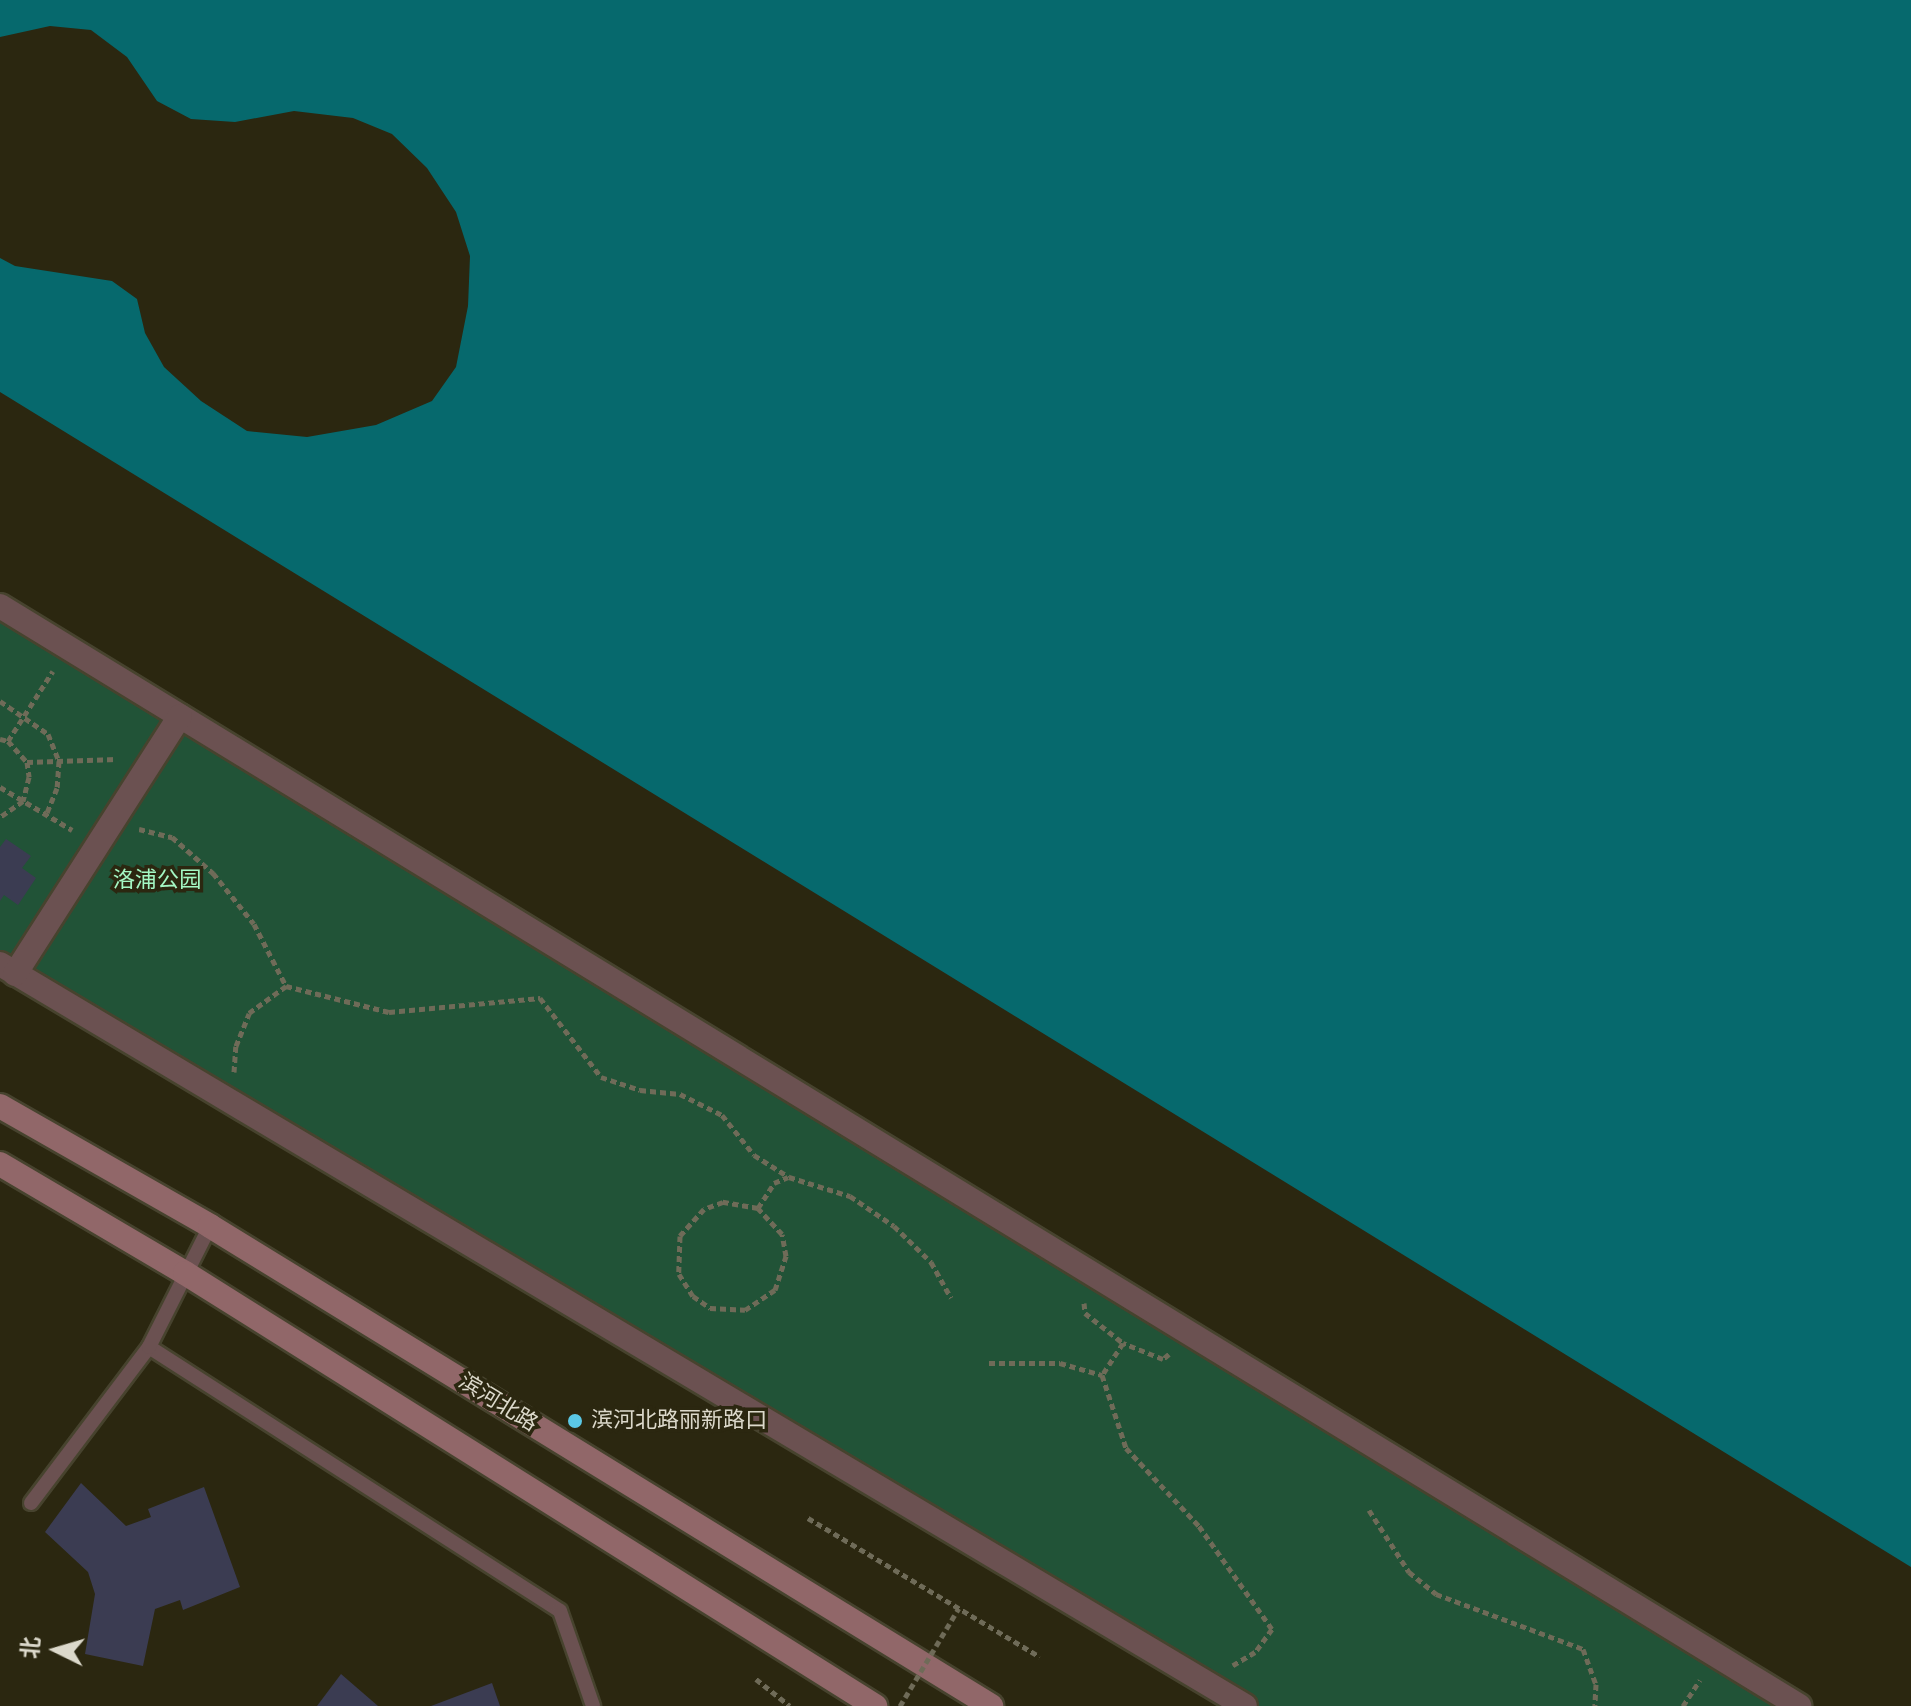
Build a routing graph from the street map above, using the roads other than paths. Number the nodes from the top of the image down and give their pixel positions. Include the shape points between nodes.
1 (0, 606) edge
2 (180, 716) junction
3 (8, 969) edge
4 (0, 1106) edge
5 (0, 1164) edge
6 (210, 1226) junction
7 (185, 1273) junction
8 (149, 1347) junction
9 (31, 1503) dead end
10 (593, 1706) edge
11 (875, 1706) edge
12 (991, 1706) edge
13 (1245, 1706) edge
14 (1799, 1706) edge

1 - 2 street
2 - 3 street
2 - 14 street
3 - 13 street
4 - 6 main road, 滨河北路
5 - 7 main road
6 - 7 lane
6 - 12 main road, 滨河北路
7 - 8 lane
7 - 11 main road
8 - 9 lane
8 - 10 lane via 560,1611

